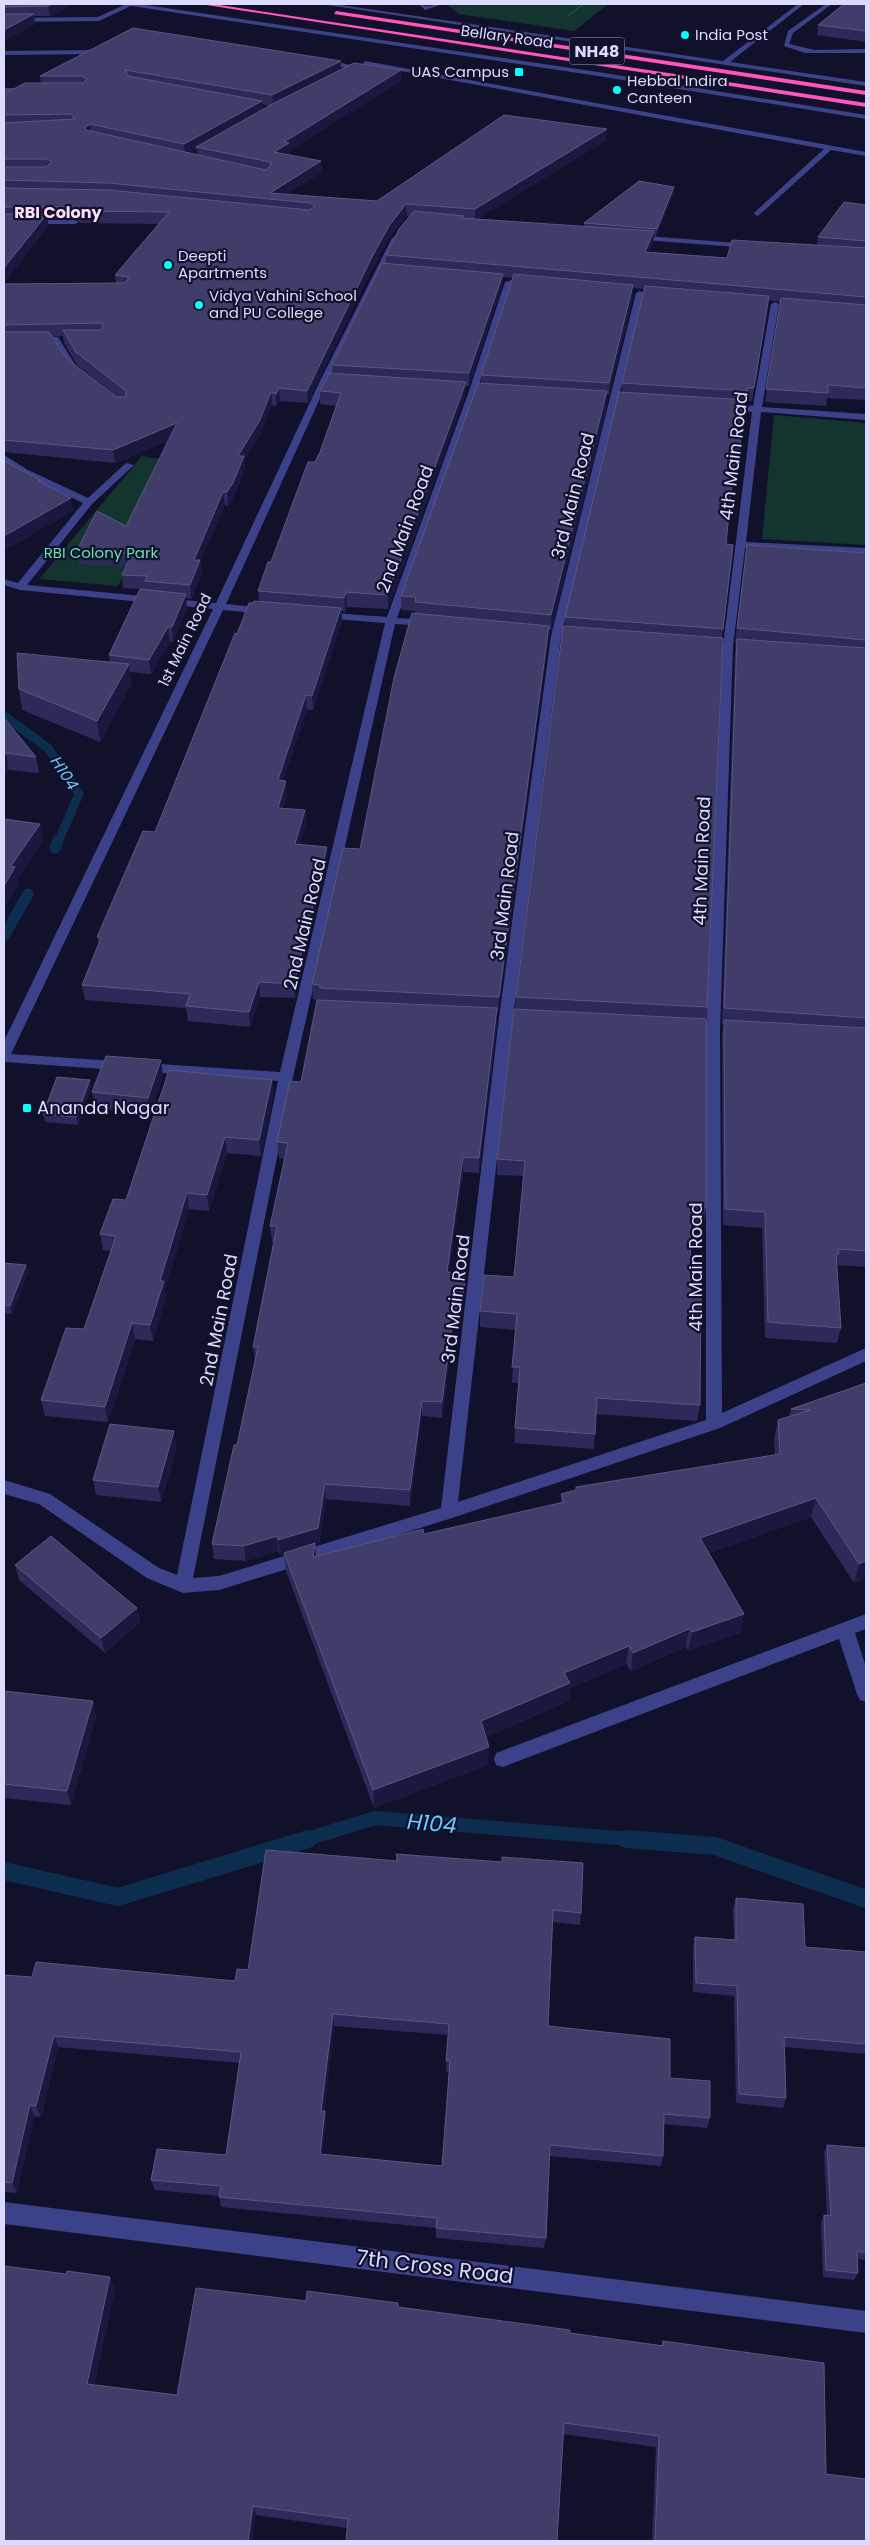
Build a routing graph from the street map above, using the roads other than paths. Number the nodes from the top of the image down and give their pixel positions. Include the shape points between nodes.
1 (129, 4) edge
2 (204, 4) edge
3 (324, 4) edge
4 (440, 4) edge
5 (801, 4) edge
6 (829, 4) edge
7 (338, 6) junction
8 (424, 6) edge
9 (409, 16) junction
10 (4, 20) edge
11 (402, 45) junction
12 (393, 50) dead end
13 (866, 51) edge
14 (100, 52) edge
15 (4, 53) edge
16 (375, 58) dead end
17 (317, 60) edge
18 (726, 62) junction
19 (365, 63) junction
20 (356, 68) junction
21 (340, 76) edge
22 (866, 84) edge
23 (4, 90) edge
24 (43, 90) edge
25 (866, 93) edge
26 (866, 104) edge
27 (866, 117) edge
28 (829, 148) junction
29 (866, 154) edge
30 (758, 214) dead end
31 (4, 222) edge
32 (75, 222) edge
33 (397, 235) edge
34 (630, 236) edge
35 (759, 247) edge
36 (378, 270) junction
37 (387, 271) edge
38 (509, 282) edge
39 (640, 293) edge
40 (775, 304) edge
41 (4, 341) edge
42 (88, 380) edge
43 (719, 407) edge
44 (758, 409) junction
45 (866, 417) edge
46 (4, 458) edge
47 (129, 464) dead end
48 (89, 502) junction
49 (741, 544) junction
50 (866, 551) edge
51 (4, 582) edge
52 (20, 587) junction
53 (219, 607) junction
54 (276, 611) edge
55 (315, 614) edge
56 (391, 620) junction
57 (440, 624) edge
58 (4, 1054) edge
59 (4, 1058) edge
60 (286, 1077) junction
61 (866, 1354) edge
62 (714, 1424) junction
63 (4, 1487) edge
64 (448, 1512) junction
65 (183, 1586) junction
66 (866, 1621) edge
67 (845, 1629) junction
68 (866, 1694) edge
69 (503, 1759) dead end
70 (4, 2213) edge
71 (866, 2322) edge

1 - 10 street via 99,19
1 - 11 street
2 - 26 highway, Bellary Road / NH48
3 - 7 street
4 - 8 street
5 - 18 street
6 - 13 street via 790,32 786,45 795,50 816,52
7 - 9 street
7 - 25 highway, Bellary Road / NH48 via 324,12
8 - 9 street
9 - 18 street
11 - 12 street
11 - 27 street via 477,56 497,66 569,76 620,78
14 - 15 street
16 - 19 street
17 - 20 street
18 - 22 street
19 - 20 street
19 - 28 street
20 - 21 street
23 - 24 street
28 - 29 street
28 - 30 street
31 - 32 street
33 - 36 street, 1st Main Road
34 - 35 street
36 - 37 street
36 - 53 street, 1st Main Road via 329,381
38 - 56 street, 2nd Main Road
39 - 64 street, 3rd Main Road via 556,636
40 - 44 street, 4th Main Road
41 - 42 street via 59,339 73,368
43 - 44 street
44 - 45 street
44 - 49 street, 4th Main Road
46 - 48 street via 25,472
47 - 48 street
48 - 52 street
49 - 50 street
49 - 62 street, 4th Main Road via 728,646 713,1030
51 - 52 street
52 - 53 street
53 - 54 street
53 - 58 street, 1st Main Road
55 - 56 street
56 - 57 street
56 - 60 street, 2nd Main Road via 308,1009
59 - 60 street
60 - 65 street, 2nd Main Road
61 - 62 street
62 - 64 street
63 - 65 street via 44,1499 153,1573
64 - 65 street via 219,1583
66 - 67 street
67 - 68 street
67 - 69 street
70 - 71 street, 7th Cross Road

